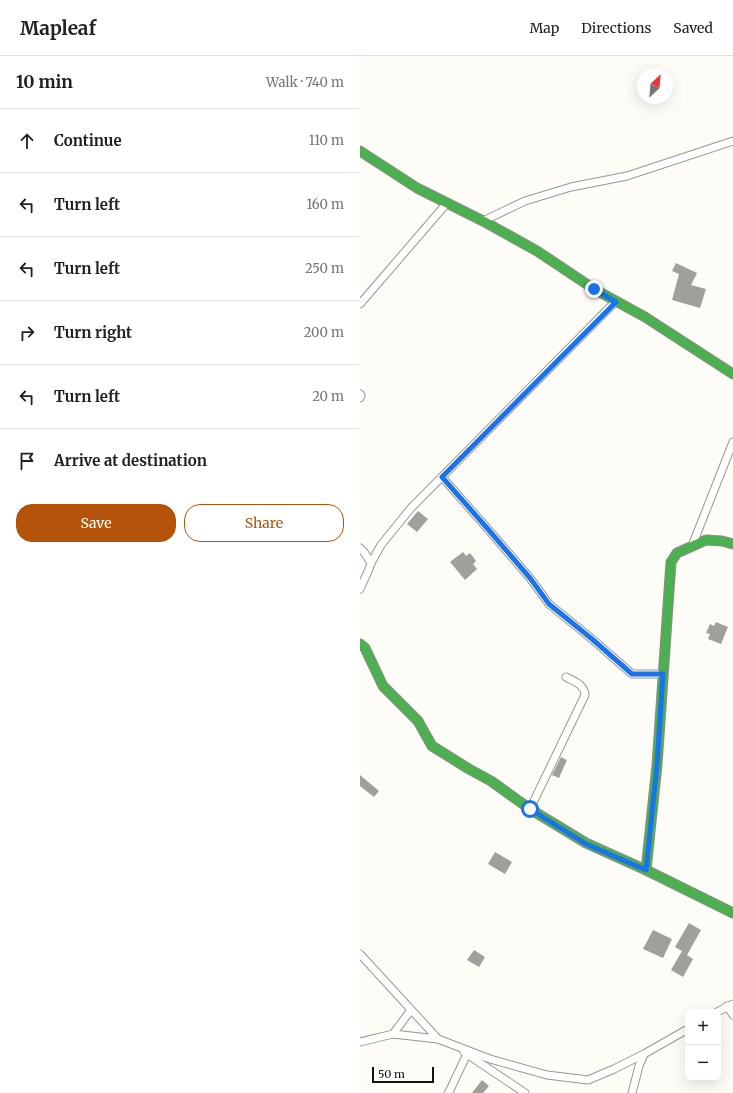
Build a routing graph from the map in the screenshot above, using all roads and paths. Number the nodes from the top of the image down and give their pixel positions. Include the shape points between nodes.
1 (733, 141) edge
2 (360, 151) edge
3 (447, 203) junction
4 (484, 221) junction
5 (616, 302) junction
6 (360, 304) edge
7 (733, 374) edge
8 (360, 394) edge
9 (360, 398) edge
10 (733, 442) edge
11 (442, 477) junction
12 (733, 544) edge
13 (692, 546) junction
14 (360, 548) edge
15 (371, 563) junction
16 (360, 589) edge
17 (360, 644) edge
18 (663, 674) junction
19 (566, 677) dead end
20 (530, 809) junction
21 (646, 870) junction
22 (733, 913) edge
23 (360, 954) edge
24 (730, 1005) edge
25 (411, 1010) junction
26 (721, 1010) edge
27 (733, 1015) edge
28 (685, 1031) edge
29 (393, 1034) junction
30 (438, 1039) junction
31 (360, 1042) edge
32 (467, 1054) junction
33 (644, 1054) junction
34 (448, 1093) edge
35 (525, 1093) edge
36 (632, 1093) edge

1 - 4 street via 627,176 571,187 525,200
2 - 3 street via 417,188
3 - 4 street
3 - 6 street
4 - 5 street
5 - 7 street via 645,317
5 - 11 street
8 - 9 street
10 - 13 street
11 - 15 street via 411,508 381,545
11 - 18 street via 530,578 549,604 632,674
12 - 13 street via 706,540
13 - 18 street via 677,553 671,562
14 - 15 street
15 - 16 street
17 - 20 street via 365,648 383,686 418,721 432,746 491,781
18 - 21 street
19 - 20 street via 582,686 585,695
20 - 21 street via 586,844
21 - 22 street
23 - 25 street
24 - 26 street
24 - 27 street
25 - 29 street
25 - 30 street
28 - 33 street
29 - 30 street
29 - 31 street
30 - 32 street
30 - 33 street via 490,1059 547,1075 588,1080
32 - 34 street
32 - 35 street
33 - 36 street

